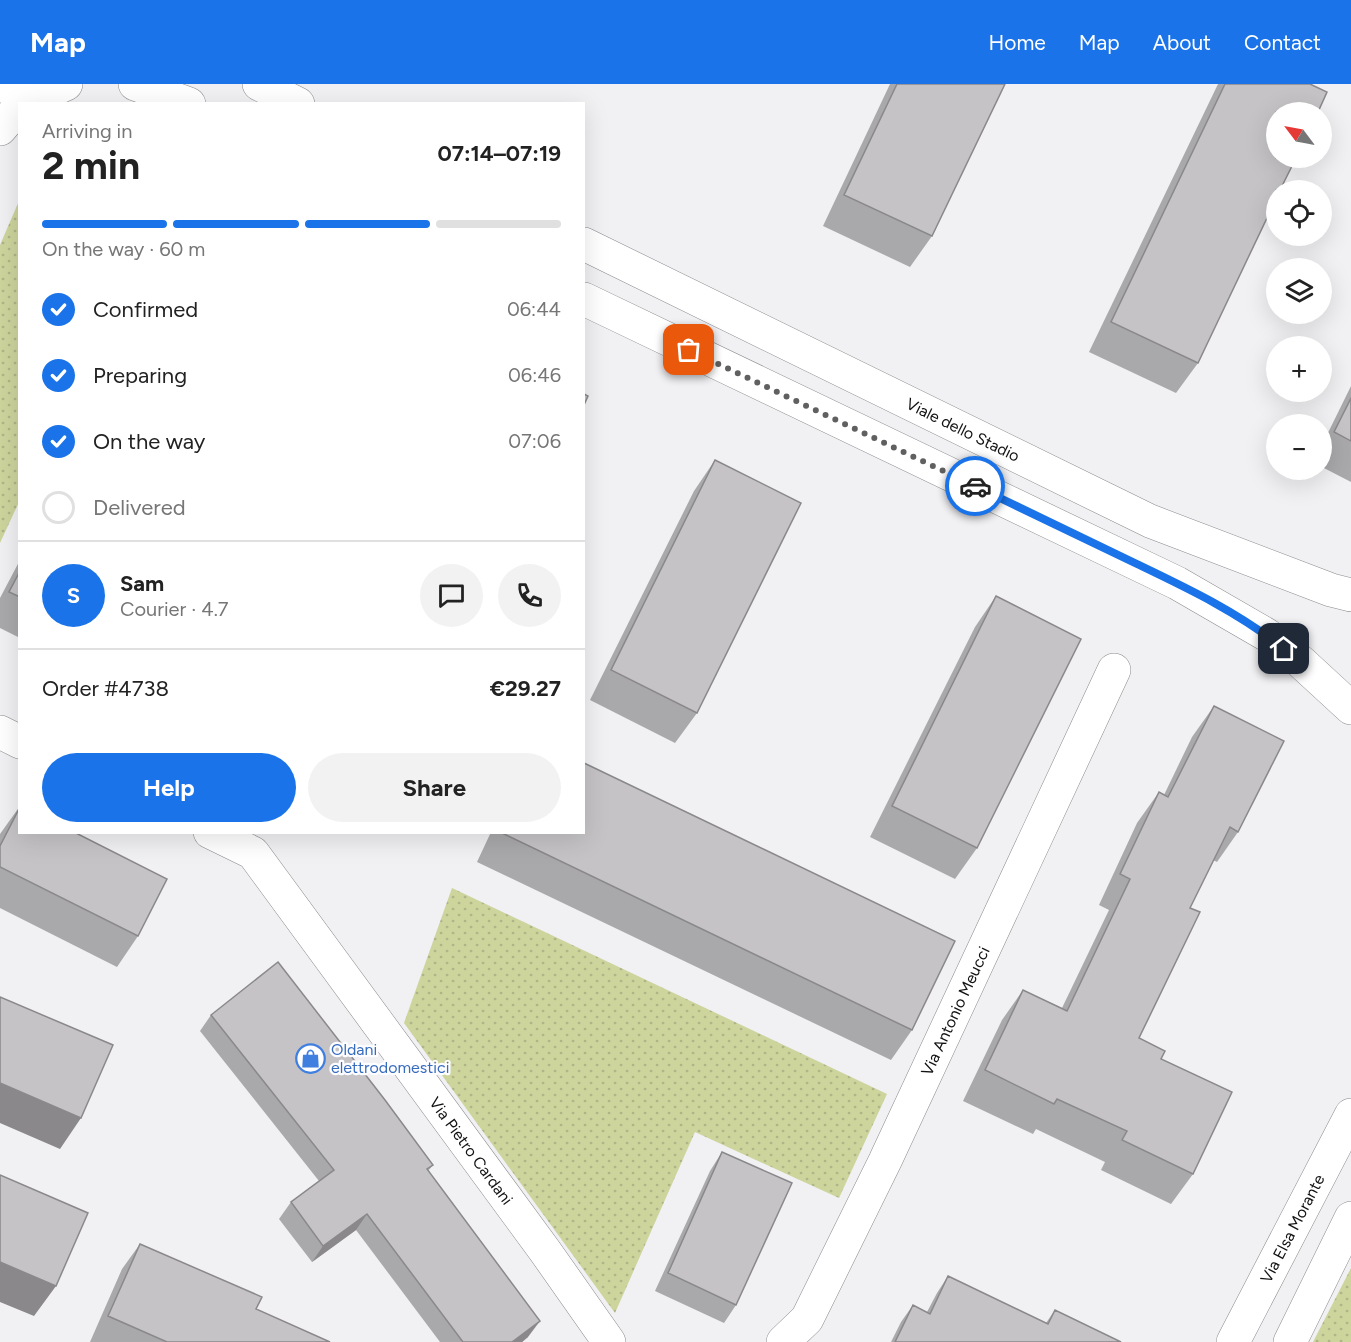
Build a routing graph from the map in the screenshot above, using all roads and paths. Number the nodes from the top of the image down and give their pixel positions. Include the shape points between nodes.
1 (135, 84) edge
2 (259, 84) edge
3 (0, 85) edge
4 (37, 96) edge
5 (184, 102) edge
6 (294, 102) edge
7 (18, 113) edge
8 (0, 129) edge
9 (585, 244) edge
10 (585, 299) edge
11 (1351, 595) edge
12 (1114, 670) dead end
13 (1351, 708) edge
14 (0, 732) edge
15 (18, 741) edge
16 (214, 834) edge
17 (1351, 1115) edge
18 (1351, 1218) edge
19 (609, 1342) edge
20 (783, 1342) edge
21 (1233, 1342) edge
22 (1290, 1342) edge

1 - 5 street
2 - 6 street
3 - 4 street
7 - 8 street
9 - 11 street, Viale dello Stadio via 1150,521
10 - 13 street via 1176,583 1267,635
12 - 20 street, Via Antonio Meucci via 880,1171 807,1318
14 - 15 street
16 - 19 street, Via Pietro Cardani via 253,853
17 - 21 street, Via Elsa Morante
18 - 22 street

